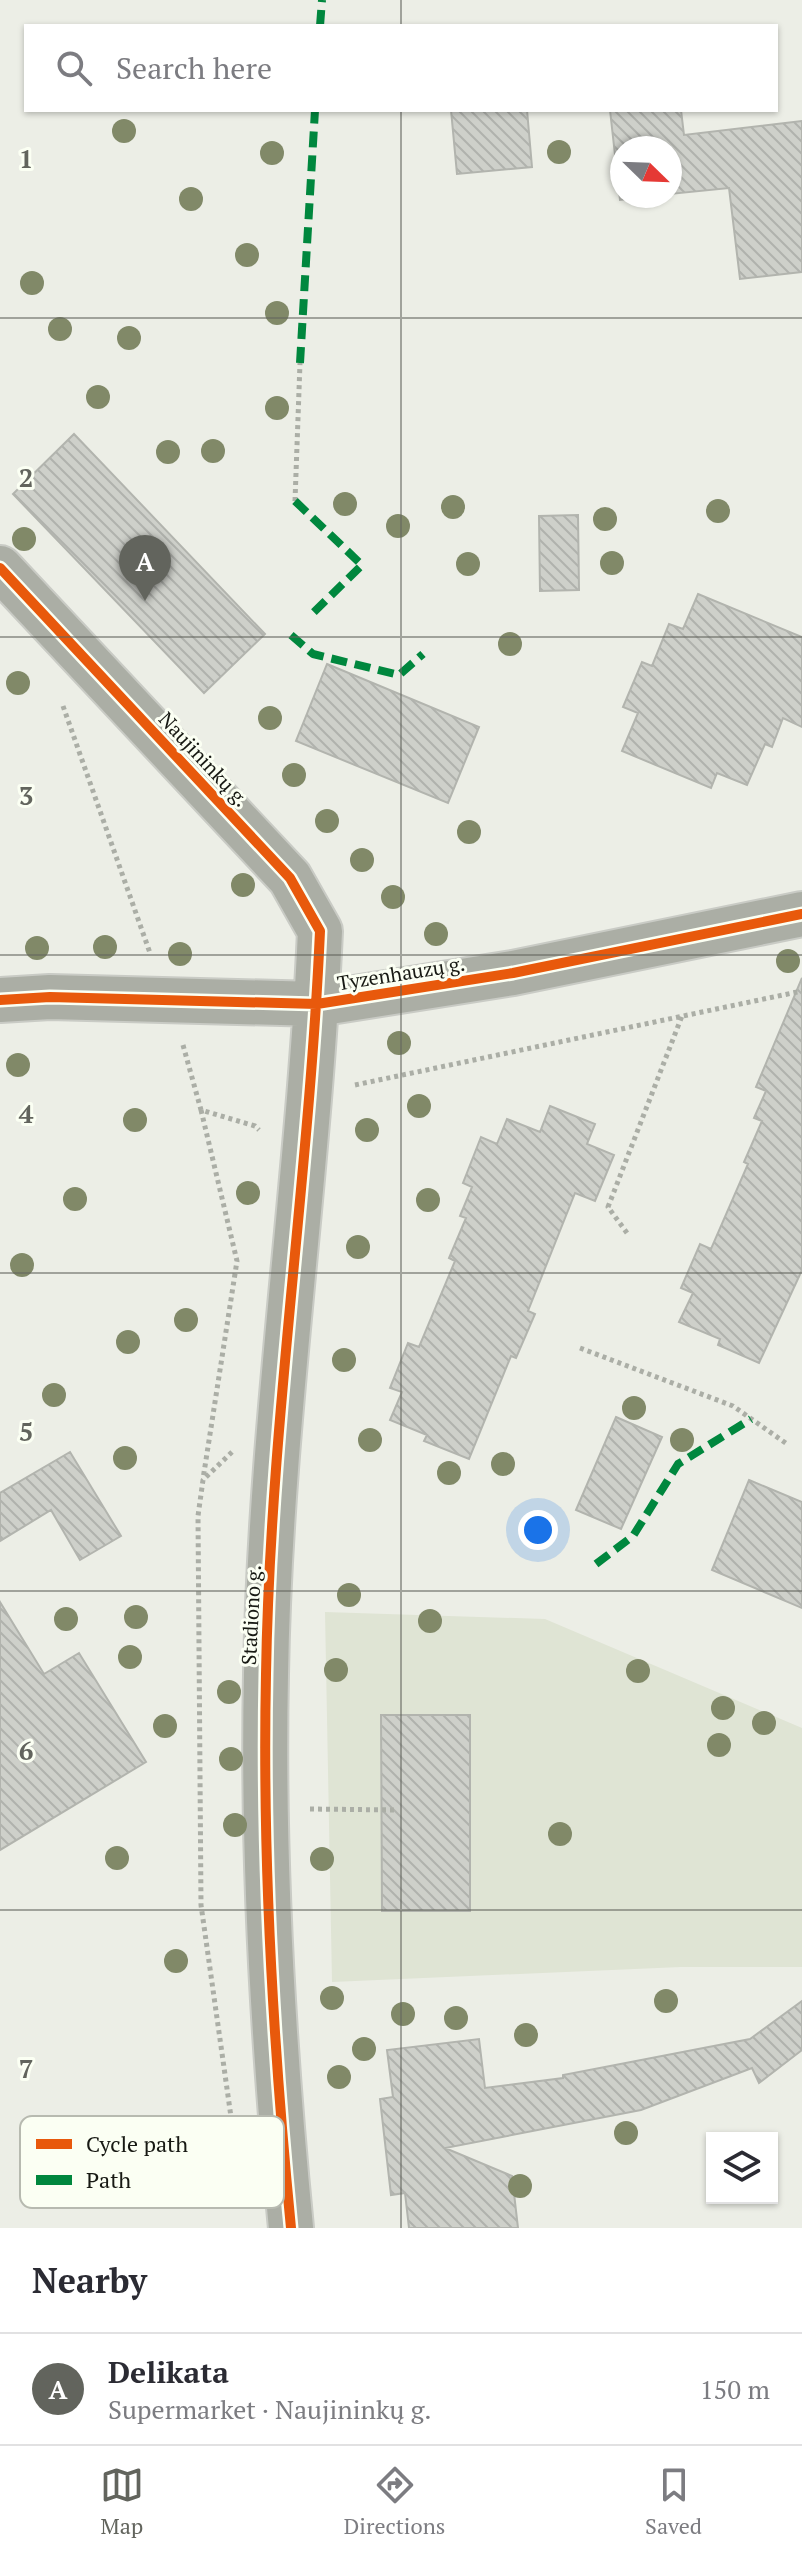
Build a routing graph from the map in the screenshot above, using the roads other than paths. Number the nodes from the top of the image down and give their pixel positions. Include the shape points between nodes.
1 (0, 568) edge
2 (802, 914) edge
3 (0, 1000) edge
4 (317, 1004) junction
5 (280, 2116) edge
6 (284, 2154) edge
7 (291, 2228) edge

1 - 4 street, Naujininkų g. via 290,878 320,931
2 - 4 street, Tyzenhauzų g. via 513,973
3 - 4 street, Tyzenhauzų g.
4 - 5 street, Stadiono g. via 274,1506 266,1673 266,1810
6 - 7 street, Stadiono g.

